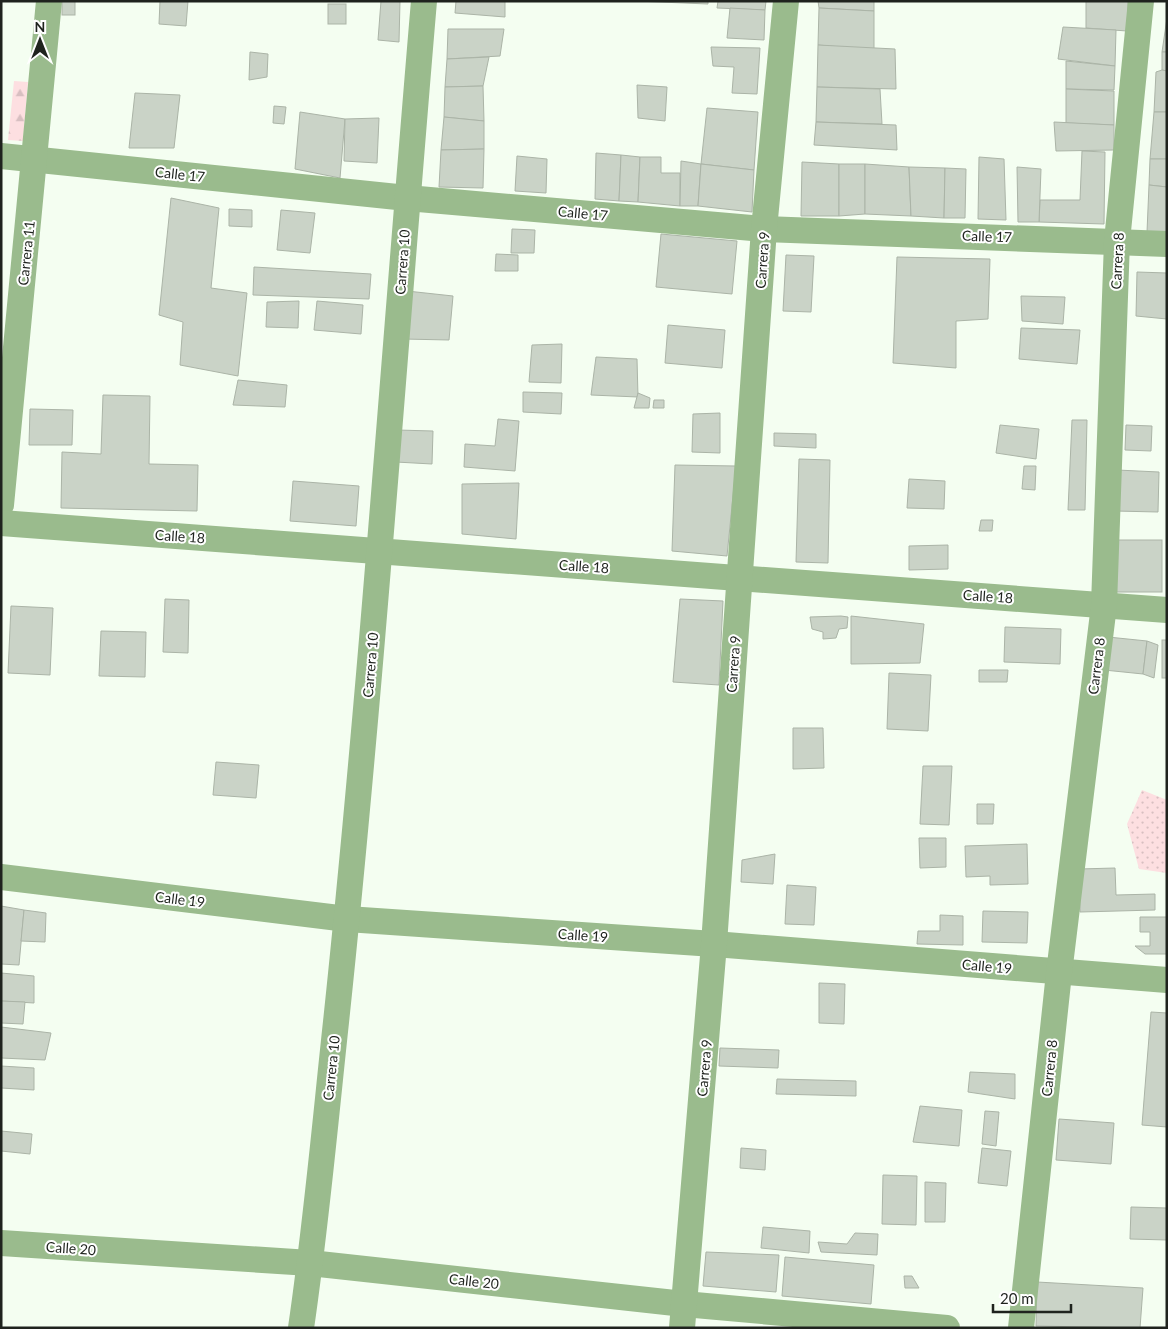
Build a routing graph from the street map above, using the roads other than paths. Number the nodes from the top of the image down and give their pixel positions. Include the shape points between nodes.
1 (49, 1) edge
2 (424, 1) edge
3 (786, 1) edge
4 (1141, 1) edge
5 (1, 156) edge
6 (35, 158) junction
7 (407, 198) junction
8 (764, 229) junction
9 (1117, 241) junction
10 (1167, 244) edge
11 (1, 506) edge
12 (1, 523) edge
13 (381, 552) junction
14 (738, 578) junction
15 (1104, 605) junction
16 (1167, 610) edge
17 (1, 877) edge
18 (347, 919) junction
19 (714, 944) junction
20 (1059, 972) junction
21 (1167, 980) edge
22 (1, 1243) edge
23 (310, 1263) junction
24 (683, 1316) edge
25 (301, 1328) edge
26 (947, 1328) edge
27 (1021, 1328) edge

1 - 6 street, Carrera 11
2 - 7 street, Carrera 10
3 - 8 street, Carrera 9
4 - 9 street, Carrera 8
5 - 6 street, Calle 17
6 - 7 street, Calle 17
6 - 11 street, Carrera 11
7 - 8 street, Calle 17
7 - 13 street, Carrera 10
8 - 9 street, Calle 17
8 - 14 street, Carrera 9
9 - 10 street, Calle 17
9 - 15 street, Carrera 8
12 - 13 street, Calle 18
13 - 14 street, Calle 18
13 - 18 street, Carrera 10
14 - 15 street, Calle 18
14 - 19 street, Carrera 9
15 - 16 street, Calle 18
15 - 20 street, Carrera 8
17 - 18 street, Calle 19
18 - 19 street, Calle 19
18 - 23 street, Carrera 10
19 - 20 street, Calle 19
19 - 24 street, Carrera 9
20 - 21 street, Calle 19
20 - 27 street, Carrera 8
22 - 23 street, Calle 20
23 - 24 street, Calle 20
23 - 25 street, Carrera 10
24 - 26 street, Calle 20

